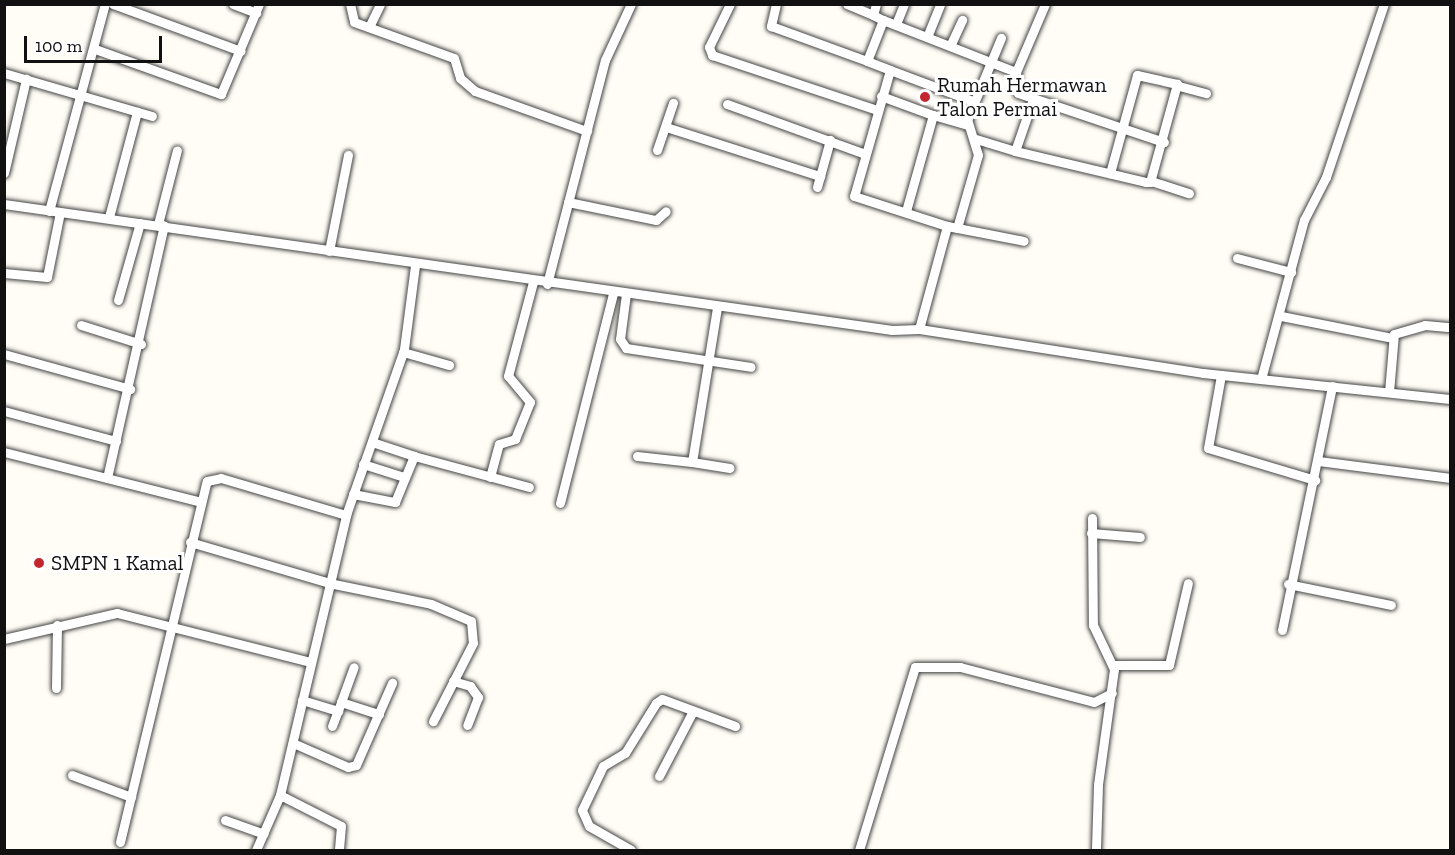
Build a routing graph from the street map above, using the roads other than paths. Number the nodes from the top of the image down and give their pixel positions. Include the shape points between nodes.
1 (105, 4) edge
2 (113, 4) edge
3 (233, 4) edge
4 (350, 4) edge
5 (380, 4) edge
6 (631, 4) edge
7 (730, 4) edge
8 (776, 4) edge
9 (847, 4) edge
10 (876, 4) edge
11 (904, 4) edge
12 (940, 4) edge
13 (1045, 4) edge
14 (1384, 4) edge
15 (257, 9) edge
16 (873, 15) junction
17 (883, 20) junction
18 (962, 20) dead end
19 (896, 24) junction
20 (369, 27) junction
21 (927, 37) junction
22 (1001, 38) dead end
23 (950, 46) junction
24 (95, 49) junction
25 (241, 51) junction
26 (867, 61) junction
27 (991, 63) junction
28 (890, 70) junction
29 (1016, 72) junction
30 (4, 73) edge
31 (26, 79) junction
32 (1179, 86) junction
33 (1206, 93) dead end
34 (82, 94) junction
35 (881, 96) junction
36 (1033, 99) junction
37 (973, 101) junction
38 (673, 103) dead end
39 (727, 104) dead end
40 (877, 110) junction
41 (137, 112) junction
42 (933, 115) junction
43 (152, 116) dead end
44 (968, 125) junction
45 (666, 127) junction
46 (1121, 129) junction
47 (587, 131) junction
48 (976, 139) junction
49 (830, 140) junction
50 (1164, 142) junction
51 (177, 150) dead end
52 (657, 150) dead end
53 (1015, 151) junction
54 (866, 154) junction
55 (348, 155) dead end
56 (4, 173) edge
57 (1110, 173) junction
58 (820, 176) junction
59 (1151, 181) junction
60 (817, 187) dead end
61 (1189, 193) dead end
62 (568, 202) junction
63 (4, 204) edge
64 (49, 211) junction
65 (666, 211) dead end
66 (906, 211) junction
67 (60, 212) junction
68 (109, 217) junction
69 (140, 222) junction
70 (161, 225) junction
71 (946, 226) junction
72 (957, 228) junction
73 (1024, 241) dead end
74 (329, 251) junction
75 (1237, 258) dead end
76 (415, 265) junction
77 (1291, 272) junction
78 (4, 273) edge
79 (533, 282) junction
80 (547, 284) junction
81 (613, 292) junction
82 (626, 294) junction
83 (118, 300) dead end
84 (717, 307) junction
85 (1281, 316) junction
86 (81, 325) dead end
87 (1450, 327) edge
88 (919, 329) junction
89 (1392, 338) junction
90 (141, 344) junction
91 (403, 352) junction
92 (4, 354) edge
93 (707, 361) junction
94 (449, 364) dead end
95 (751, 367) dead end
96 (1221, 375) junction
97 (1261, 379) junction
98 (1332, 386) junction
99 (130, 389) junction
100 (1389, 392) junction
101 (1450, 399) edge
102 (4, 411) edge
103 (116, 441) junction
104 (372, 442) junction
105 (4, 452) edge
106 (414, 456) junction
107 (637, 456) dead end
108 (1319, 461) junction
109 (692, 462) junction
110 (363, 464) junction
111 (730, 468) dead end
112 (404, 477) junction
113 (490, 477) junction
114 (1450, 477) edge
115 (107, 478) junction
116 (1315, 480) junction
117 (529, 487) dead end
118 (353, 494) junction
119 (198, 501) junction
120 (560, 503) dead end
121 (346, 516) junction
122 (1092, 518) dead end
123 (1092, 533) junction
124 (1140, 537) dead end
125 (189, 542) junction
126 (329, 583) junction
127 (1188, 583) dead end
128 (1288, 584) junction
129 (1391, 605) dead end
130 (171, 624) junction
131 (57, 625) junction
132 (1282, 630) dead end
133 (4, 639) edge
134 (310, 662) junction
135 (1113, 664) junction
136 (354, 667) dead end
137 (453, 681) junction
138 (392, 683) dead end
139 (56, 687) dead end
140 (1112, 693) junction
141 (302, 700) junction
142 (339, 707) junction
143 (693, 711) junction
144 (379, 714) junction
145 (433, 722) dead end
146 (467, 725) dead end
147 (332, 726) dead end
148 (735, 726) dead end
149 (293, 743) junction
150 (72, 775) dead end
151 (659, 776) dead end
152 (280, 795) junction
153 (132, 797) junction
154 (225, 820) dead end
155 (264, 834) junction
156 (120, 842) dead end
157 (256, 850) edge
158 (339, 850) edge
159 (631, 850) edge
160 (860, 850) edge
161 (1096, 850) edge

1 - 24 street
2 - 25 street
3 - 15 street
4 - 20 street via 350,19
5 - 20 street
6 - 47 street via 605,60
7 - 40 street via 709,47 711,55
8 - 26 street via 771,27
9 - 16 street
10 - 16 street
11 - 19 street
12 - 21 street
13 - 29 street
14 - 77 street via 1326,177 1304,220
15 - 25 street
16 - 17 street
17 - 19 street
17 - 26 street
18 - 23 street
19 - 21 street
20 - 47 street via 454,58 460,78 475,91
21 - 23 street
22 - 27 street
23 - 27 street
24 - 25 street via 221,94
24 - 34 street
26 - 28 street
27 - 29 street
27 - 37 street
28 - 35 street
28 - 37 street
29 - 36 street via 1016,90
30 - 31 street
31 - 34 street
31 - 56 street
32 - 33 street
32 - 46 street via 1138,74
32 - 50 street
34 - 41 street
34 - 64 street
35 - 40 street
35 - 42 street
36 - 46 street
36 - 53 street
37 - 44 street
38 - 45 street
39 - 49 street
40 - 54 street
41 - 43 street
41 - 68 street
42 - 44 street
42 - 66 street
44 - 48 street
45 - 52 street
45 - 58 street
46 - 50 street
46 - 57 street
47 - 62 street
48 - 53 street
48 - 72 street via 976,163
49 - 54 street
49 - 58 street
50 - 59 street
51 - 70 street
53 - 57 street
54 - 66 street via 855,198
55 - 74 street
57 - 59 street
58 - 60 street
59 - 61 street
62 - 65 street via 656,220
62 - 80 street
63 - 64 street
64 - 67 street
66 - 71 street
67 - 68 street
67 - 78 street via 47,277
68 - 69 street
69 - 70 street
69 - 83 street
70 - 74 street
70 - 90 street
71 - 72 street
71 - 88 street
72 - 73 street
74 - 76 street
75 - 77 street
76 - 79 street
76 - 91 street
77 - 85 street
79 - 80 street
79 - 113 street via 508,376 530,402 515,440 500,443
80 - 81 street
81 - 82 street
81 - 120 street
82 - 84 street
82 - 93 street via 623,346
84 - 88 street via 860,328
84 - 93 street
85 - 89 street
85 - 97 street
86 - 90 street
87 - 89 street via 1425,324
88 - 96 street
89 - 100 street
90 - 99 street
91 - 94 street
91 - 104 street
92 - 99 street
93 - 95 street
93 - 109 street
96 - 97 street
96 - 116 street via 1208,448
97 - 98 street
98 - 100 street
98 - 108 street
99 - 103 street
100 - 101 street
102 - 103 street
103 - 115 street
104 - 106 street
104 - 110 street
105 - 115 street
106 - 112 street
106 - 113 street
107 - 109 street
108 - 114 street
108 - 116 street
109 - 111 street
110 - 112 street
110 - 118 street
112 - 118 street via 395,502
113 - 117 street
115 - 119 street
116 - 128 street
118 - 121 street
119 - 121 street via 207,481 221,478
119 - 125 street
121 - 126 street
122 - 123 street
123 - 124 street
123 - 135 street via 1093,625
125 - 126 street
125 - 130 street
126 - 134 street
126 - 137 street via 405,597 471,621 473,643
127 - 135 street via 1169,665
128 - 129 street
128 - 132 street
130 - 131 street via 117,614
130 - 134 street
130 - 153 street
131 - 133 street
131 - 139 street
134 - 141 street
135 - 140 street
136 - 142 street
137 - 145 street
137 - 146 street via 470,686 478,697
138 - 144 street
140 - 160 street via 1094,702 960,668 915,667
140 - 161 street via 1098,785
141 - 142 street
141 - 149 street
142 - 144 street
142 - 147 street
143 - 148 street
143 - 151 street
143 - 159 street via 658,701 625,753 603,766 585,801 582,816 589,826
144 - 149 street via 352,767
149 - 152 street
150 - 153 street
152 - 155 street
152 - 158 street via 341,826
153 - 156 street
154 - 155 street
155 - 157 street

